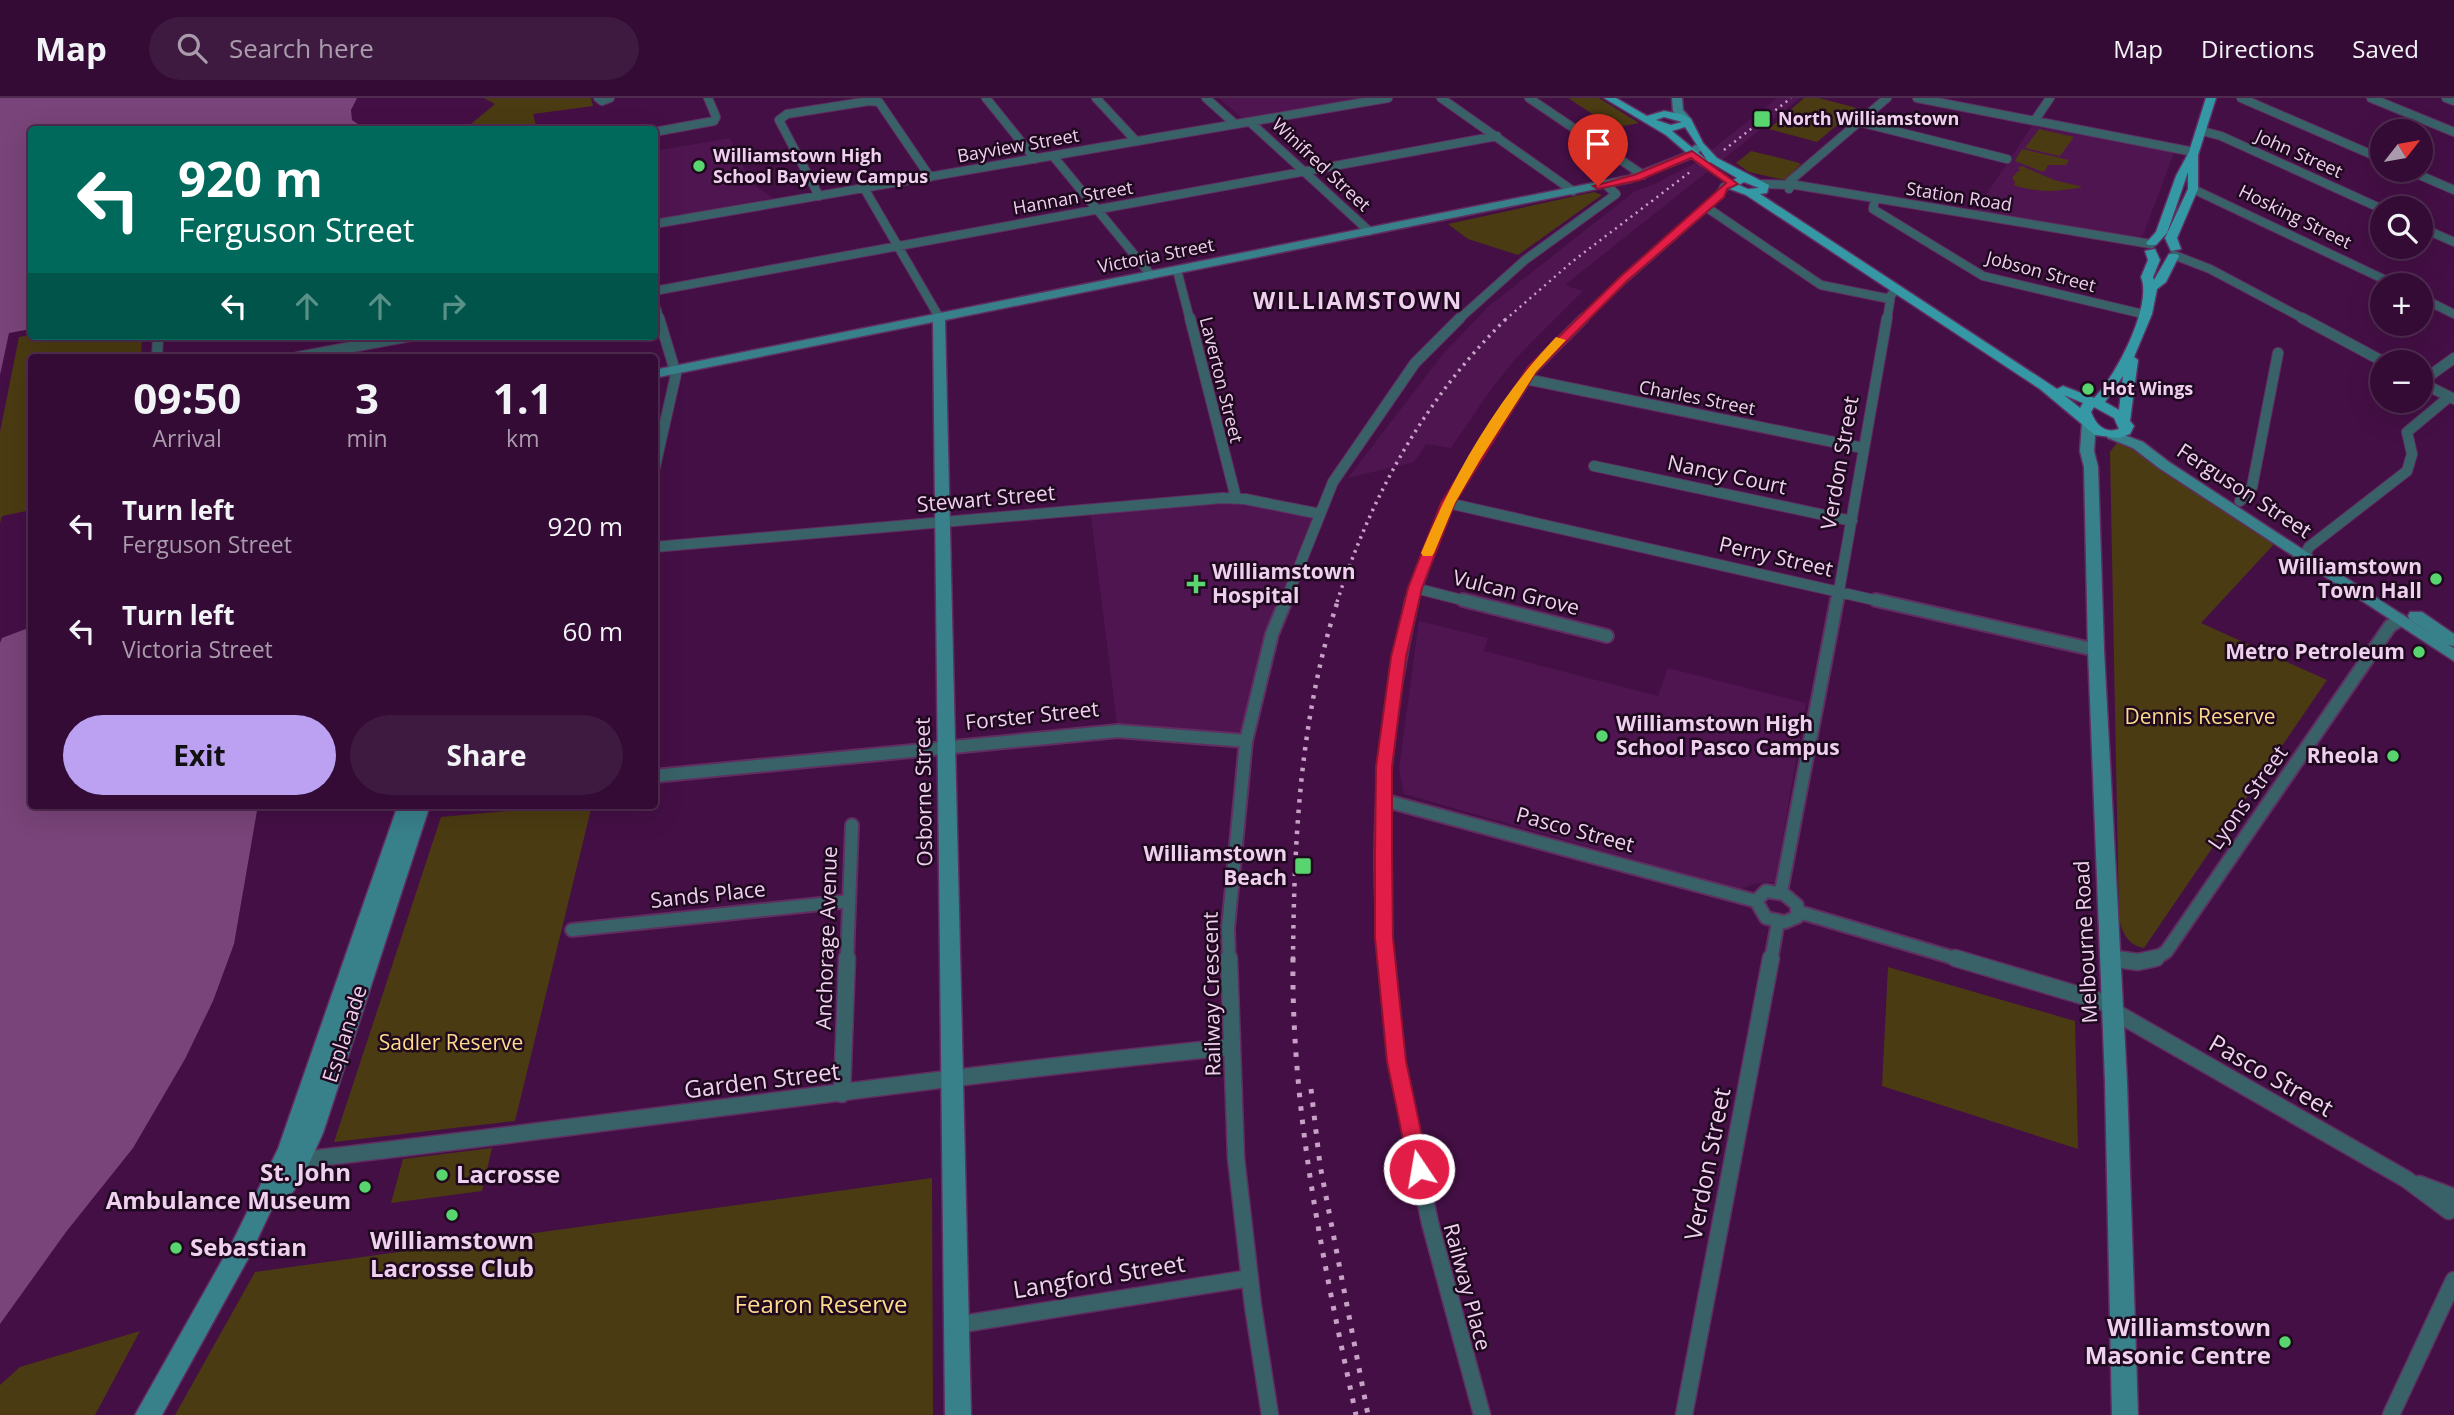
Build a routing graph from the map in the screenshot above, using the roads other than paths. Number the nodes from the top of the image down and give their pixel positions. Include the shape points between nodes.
1 (598, 98) edge
2 (610, 98) edge
3 (708, 98) edge
4 (986, 98) edge
5 (1096, 98) edge
6 (1206, 98) edge
7 (1388, 98) edge
8 (1441, 98) edge
9 (1450, 98) edge
10 (1529, 98) edge
11 (1609, 98) edge
12 (1619, 98) edge
13 (1670, 98) edge
14 (1677, 98) edge
15 (1887, 98) edge
16 (1917, 98) edge
17 (2050, 98) edge
18 (2211, 98) edge
19 (2241, 98) edge
20 (2371, 98) edge
21 (2446, 98) edge
22 (2454, 101) edge
23 (1460, 109) junction
24 (1663, 114) junction
25 (1686, 120) junction
26 (2035, 120) junction
27 (1250, 122) junction
28 (1859, 122) junction
29 (1235, 124) junction
30 (1655, 125) junction
31 (658, 131) edge
32 (2202, 131) junction
33 (2454, 132) edge
34 (1497, 136) junction
35 (1136, 141) junction
36 (1691, 149) junction
37 (2194, 152) junction
38 (2370, 154) edge
39 (1053, 156) junction
40 (1035, 159) junction
41 (2007, 159) dead end
42 (1304, 171) junction
43 (1643, 175) junction
44 (930, 177) junction
45 (2433, 181) edge
46 (1601, 185) junction
47 (1762, 186) junction
48 (2177, 186) junction
49 (1789, 187) junction
50 (864, 188) junction
51 (1739, 188) junction
52 (2193, 189) junction
53 (2454, 190) edge
54 (1573, 191) junction
55 (819, 196) junction
56 (1874, 201) junction
57 (2370, 204) edge
58 (1706, 207) junction
59 (1097, 209) junction
60 (658, 223) edge
61 (1369, 231) junction
62 (2433, 233) edge
63 (2454, 242) edge
64 (899, 246) junction
65 (2151, 247) junction
66 (2175, 253) junction
67 (1177, 270) junction
68 (2210, 270) joint
69 (2371, 273) edge
70 (1151, 275) junction
71 (2151, 288) junction
72 (658, 290) edge
73 (1898, 292) junction
74 (2433, 304) edge
75 (2143, 314) junction
76 (2454, 314) edge
77 (658, 315) edge
78 (939, 317) junction
79 (389, 340) edge
80 (2133, 346) junction
81 (2278, 353) dead end
82 (314, 354) edge
83 (2370, 355) edge
84 (2454, 358) edge
85 (675, 370) junction
86 (658, 373) edge
87 (2433, 373) edge
88 (1525, 379) junction
89 (2433, 388) edge
90 (2452, 398) edge
91 (2095, 403) junction
92 (2124, 421) junction
93 (2087, 422) junction
94 (2113, 435) junction
95 (1863, 448) junction
96 (658, 451) edge
97 (1594, 466) dead end
98 (2091, 467) junction
99 (1236, 498) junction
100 (2240, 501) junction
101 (1448, 503) junction
102 (1320, 514) junction
103 (1852, 521) junction
104 (942, 522) junction
105 (658, 547) edge
106 (2309, 554) junction
107 (1415, 588) junction
108 (1838, 591) junction
109 (2400, 620) junction
110 (1607, 636) dead end
111 (2454, 641) edge
112 (2096, 650) junction
113 (2454, 656) edge
114 (1246, 741) junction
115 (946, 748) junction
116 (658, 776) edge
117 (1383, 800) junction
118 (415, 809) edge
119 (852, 825) dead end
120 (1781, 892) junction
121 (849, 901) junction
122 (1756, 901) junction
123 (1799, 912) junction
124 (1777, 922) junction
125 (572, 930) dead end
126 (2108, 958) junction
127 (2113, 1008) junction
128 (1231, 1047) junction
129 (953, 1081) junction
130 (842, 1094) junction
131 (292, 1162) junction
132 (2453, 1207) edge
133 (1250, 1278) junction
134 (2454, 1280) edge
135 (956, 1325) junction
136 (148, 1415) edge
137 (958, 1415) edge
138 (1270, 1415) edge
139 (1482, 1415) edge
140 (1684, 1415) edge
141 (2124, 1415) edge
142 (2391, 1415) edge

1 - 2 street
3 - 31 street via 714,121
4 - 40 street
5 - 35 street
6 - 29 street
7 - 27 street, Bayview Street
8 - 23 street
9 - 23 street
10 - 43 street
11 - 30 main road
12 - 24 main road via 1641,110
13 - 24 street via 1670,108
14 - 25 street via 1678,110
15 - 28 street
16 - 26 street
17 - 26 street
18 - 32 main road
19 - 38 street
20 - 33 street
21 - 22 street
23 - 34 street
24 - 25 main road
24 - 30 main road via 1650,118
25 - 30 main road via 1686,125 1678,128
25 - 36 main road
26 - 37 street
27 - 29 street, Bayview Street
27 - 42 street, Winifred Street
28 - 41 street
28 - 49 street via 1806,166
29 - 35 street, Bayview Street
30 - 36 main road
32 - 37 main road
32 - 57 street, John Street
34 - 42 street, Hannan Street
34 - 54 street
35 - 39 street, Bayview Street
36 - 43 street, Victoria Street
36 - 47 main road
36 - 51 main road
37 - 48 main road
37 - 52 main road
39 - 40 street, Bayview Street
39 - 59 street
40 - 44 street, Bayview Street
42 - 59 street, Hannan Street
42 - 61 street, Winifred Street
43 - 46 street, Victoria Street
44 - 50 street, Bayview Street
44 - 55 street via 879,102 787,114 779,120
45 - 53 street
46 - 54 street, Victoria Street
46 - 102 street, Railway Crescent via 1609,198 1525,260 1415,363 1335,479
47 - 49 street, Station Road
47 - 51 main road
47 - 51 main road via 1740,179
47 - 73 main road via 1787,210
48 - 52 main road, Hosking Street
48 - 65 main road via 2161,233
49 - 56 street, Station Road
50 - 55 street, Bayview Street
50 - 64 street, Osborne Street
51 - 58 street, Railway Place
51 - 73 main road
52 - 66 main road via 2171,236
52 - 69 street, Hosking Street
54 - 61 street, Victoria Street
55 - 60 street, Bayview Street
56 - 65 street, Station Road
56 - 75 street, Jobson Street via 1876,211 1983,276
58 - 73 street via 1821,285
58 - 88 street, Railway Place via 1582,318
59 - 64 street, Hannan Street
59 - 70 street
61 - 67 street, Victoria Street
62 - 63 street
64 - 72 street, Hannan Street
64 - 78 street, Osborne Street
65 - 66 main road
65 - 71 main road via 2154,260 2147,277
66 - 68 street
66 - 71 main road via 2160,282
67 - 70 street, Victoria Street
67 - 99 street, Laverton Street
68 - 83 street
70 - 78 street, Victoria Street
71 - 75 main road
73 - 91 main road via 2067,392
73 - 93 main road via 2045,386
73 - 95 street, Verdon Street
74 - 76 street
75 - 80 main road
77 - 85 street
78 - 85 street, Victoria Street
78 - 104 street, Osborne Street
79 - 82 street
80 - 91 main road via 2109,392
80 - 92 main road
81 - 100 street via 2252,487
84 - 87 street
85 - 86 street, Victoria Street
85 - 96 street
88 - 95 street, Charles Street
88 - 101 street, Railway Place
89 - 90 street
90 - 106 street via 2407,432 2412,454 2407,471
91 - 92 main road
91 - 93 main road via 2084,410
92 - 94 main road via 2125,431
92 - 100 street, Ferguson Street
93 - 94 main road via 2099,432
93 - 98 street, Melbourne Road
94 - 98 street
94 - 106 street, Ferguson Street via 2138,444 2164,465
95 - 103 street, Verdon Street
97 - 103 street, Nancy Court
98 - 112 street, Melbourne Road
99 - 102 street, Stewart Street
99 - 104 street, Stewart Street
100 - 106 street, Ferguson Street
101 - 107 street, Railway Place
101 - 108 street, Perry Street
102 - 114 street, Railway Crescent via 1272,634
103 - 108 street, Verdon Street
104 - 105 street, Stewart Street
104 - 115 street, Osborne Street
106 - 109 street, Ferguson Street
106 - 111 street, Ferguson Street
107 - 110 street, Vulcan Grove
107 - 117 street, Railway Place via 1399,657
108 - 112 street, Perry Street
108 - 120 street, Verdon Street
109 - 113 street, Ferguson Street
109 - 126 street, Lyons Street via 2390,626 2166,951 2145,962
112 - 126 street, Melbourne Road
114 - 115 street, Forster Street via 1127,730
114 - 128 street, Railway Crescent via 1228,928
115 - 116 street, Forster Street
115 - 129 street, Osborne Street
117 - 122 street, Pasco Street
117 - 139 street, Railway Place via 1384,938 1396,1061 1430,1223
118 - 131 street, Esplanade via 317,1119
119 - 121 street, Anchorage Avenue
120 - 122 street via 1766,891
120 - 123 street via 1794,900
121 - 125 street, Sands Place
121 - 130 street, Anchorage Avenue
122 - 124 street via 1763,915
123 - 124 street via 1792,921
123 - 127 street, Pasco Street
124 - 140 street, Verdon Street
126 - 127 street, Melbourne Road
127 - 132 street, Pasco Street
127 - 141 street, Melbourne Road
128 - 129 street, Garden Street
128 - 133 street, Railway Crescent via 1236,1158
129 - 130 street, Garden Street
129 - 135 street, Osborne Street
130 - 131 street, Garden Street
131 - 136 street, Esplanade
133 - 135 street, Langford Street
133 - 138 street, Railway Crescent
134 - 142 street
135 - 137 street, Osborne Street

